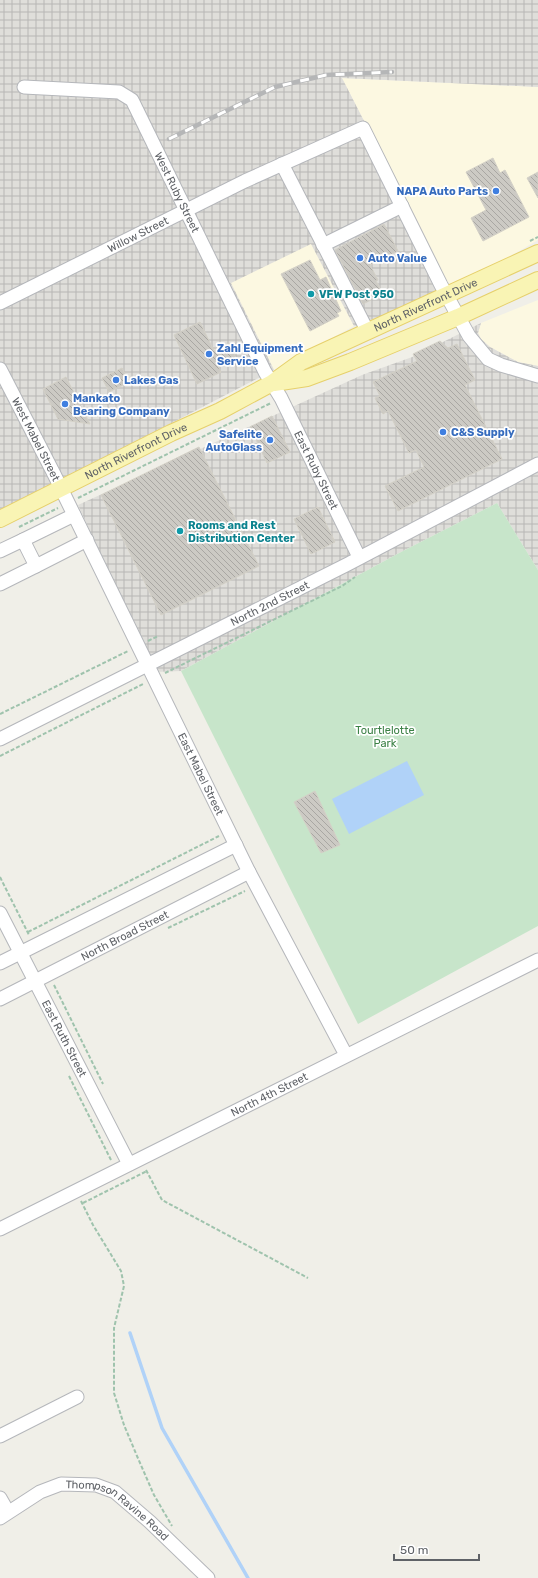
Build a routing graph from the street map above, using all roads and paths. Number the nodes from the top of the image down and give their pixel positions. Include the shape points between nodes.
1 (24, 87) dead end
2 (282, 164) junction
3 (402, 206) junction
4 (186, 211) junction
5 (323, 245) junction
6 (538, 253) edge
7 (538, 280) edge
8 (447, 295) junction
9 (0, 304) edge
10 (458, 317) junction
11 (368, 332) junction
12 (0, 369) edge
13 (538, 376) edge
14 (272, 383) junction
15 (281, 398) junction
16 (538, 464) edge
17 (64, 496) junction
18 (74, 516) junction
19 (0, 519) edge
20 (14, 530) dead end
21 (23, 540) junction
22 (87, 540) junction
23 (0, 550) edge
24 (359, 558) junction
25 (36, 566) junction
26 (355, 577) dead end
27 (0, 584) edge
28 (158, 636) dead end
29 (138, 646) junction
30 (147, 665) junction
31 (154, 679) junction
32 (0, 714) edge
33 (0, 739) edge
34 (0, 756) edge
35 (230, 831) junction
36 (236, 845) junction
37 (250, 872) junction
38 (0, 877) edge
39 (0, 913) edge
40 (28, 932) junction
41 (34, 946) junction
42 (20, 953) junction
43 (538, 960) edge
44 (0, 963) edge
45 (48, 974) junction
46 (36, 981) junction
47 (0, 999) edge
48 (346, 1055) junction
49 (105, 1089) dead end
50 (129, 1164) junction
51 (77, 1190) junction
52 (83, 1203) junction
53 (0, 1229) edge
54 (308, 1278) dead end
55 (77, 1397) dead end
56 (0, 1436) edge
57 (0, 1498) edge
58 (4, 1515) edge
59 (173, 1528) dead end
60 (208, 1578) edge

1 - 4 street, West Ruby Street via 119,92 132,100
2 - 3 street, Willow Street via 363,128
2 - 4 street, Willow Street
2 - 5 street
3 - 5 street
3 - 8 street
4 - 9 street, Willow Street
4 - 14 street, West Ruby Street
5 - 11 street
6 - 8 main road, North Riverfront Drive
7 - 10 main road, North Riverfront Drive
8 - 10 street
8 - 11 main road, North Riverfront Drive
10 - 13 street via 488,359
10 - 14 main road, North Riverfront Drive via 307,378
11 - 14 main road, North Riverfront Drive via 302,362
12 - 17 street, West Mabel Street
14 - 15 street, East Ruby Street
14 - 17 main road, North Riverfront Drive via 220,411 171,433
15 - 17 path
15 - 24 street, East Ruby Street
16 - 24 street, North 2nd Street
17 - 18 street, East Mabel Street
17 - 19 main road, North Riverfront Drive
17 - 20 path
18 - 21 street
18 - 22 street, East Mabel Street
21 - 23 street
21 - 25 street
22 - 25 street
22 - 29 street, East Mabel Street
24 - 30 street, North 2nd Street
25 - 27 street
26 - 31 path via 342,586
28 - 29 path
29 - 30 street, East Mabel Street
29 - 32 path
30 - 31 street, East Mabel Street
30 - 33 street, North 2nd Street
31 - 34 path
31 - 35 street, East Mabel Street
35 - 36 street, East Mabel Street
35 - 40 path
36 - 37 street, East Mabel Street
36 - 41 street
37 - 45 street, North Broad Street
37 - 48 street, East Mabel Street
38 - 40 path
39 - 42 street, East Ruth Street
40 - 41 path
41 - 42 street
42 - 44 street
42 - 46 street, East Ruth Street
43 - 48 street, North 4th Street
45 - 46 street, North Broad Street
45 - 49 path
46 - 47 street, North Broad Street
46 - 50 street, East Ruth Street
48 - 50 street, North 4th Street
50 - 51 street, North 4th Street
51 - 52 path
51 - 53 street, North 4th Street
52 - 54 path via 147,1171 162,1200
52 - 59 path via 121,1271 124,1286 114,1328 114,1393 124,1425 154,1495
55 - 56 street
57 - 58 street, Thompson Ravine Road
58 - 60 street, Thompson Ravine Road via 40,1492 61,1484 96,1485 115,1492

